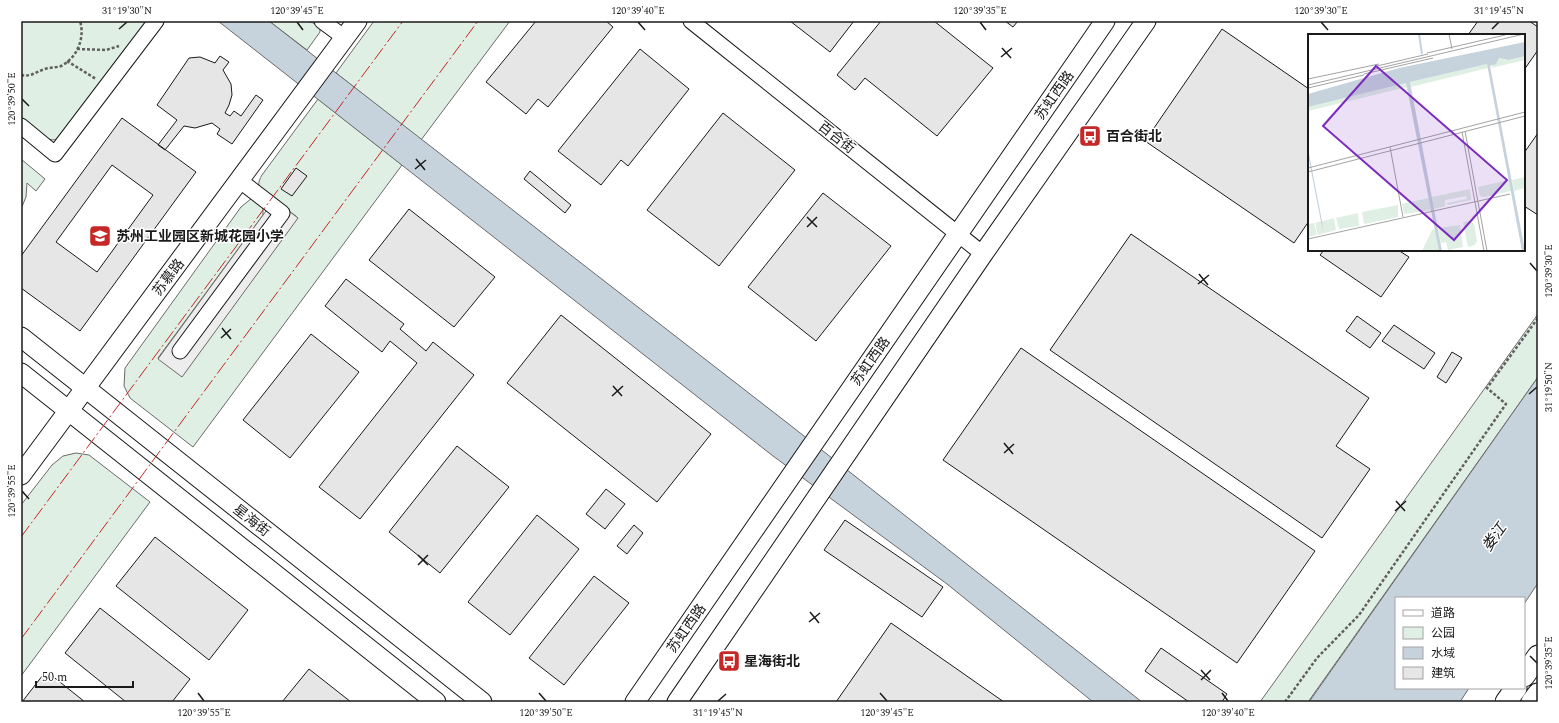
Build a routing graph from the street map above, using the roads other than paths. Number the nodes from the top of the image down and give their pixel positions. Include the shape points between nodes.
1 (156, 21) edge
2 (322, 21) edge
3 (358, 21) edge
4 (691, 21) edge
5 (1105, 21) edge
6 (1146, 21) edge
7 (344, 38) junction
8 (21, 126) edge
9 (239, 180) junction
10 (958, 233) junction
11 (983, 254) junction
12 (21, 337) edge
13 (180, 351) dead end
14 (21, 373) edge
15 (85, 388) junction
16 (68, 411) junction
17 (21, 475) edge
18 (1538, 656) edge
19 (1538, 671) edge
20 (1525, 675) edge
21 (1515, 689) edge
22 (1525, 689) edge
23 (1525, 689) edge
24 (1538, 694) edge
25 (436, 702) edge
26 (482, 702) edge
27 (635, 702) edge
28 (677, 702) edge
29 (1506, 702) edge
30 (1515, 702) edge
31 (1532, 702) edge

1 - 8 street via 55,154
2 - 7 street
3 - 7 main road, 苏慕路
4 - 10 street, 百合街
5 - 10 main road, 苏虹西路
6 - 11 main road
7 - 9 main road, 苏慕路
9 - 13 street via 282,213
9 - 15 main road, 苏慕路
10 - 11 street, 百合街
10 - 27 main road, 苏虹西路
11 - 28 main road
12 - 15 main road, 星海街
14 - 16 main road, 星海街
15 - 16 main road, 苏慕路
15 - 26 main road, 星海街
16 - 17 main road, 苏慕路
16 - 25 main road, 星海街
18 - 20 highway
19 - 22 main road
21 - 29 highway
23 - 30 main road
24 - 31 highway

